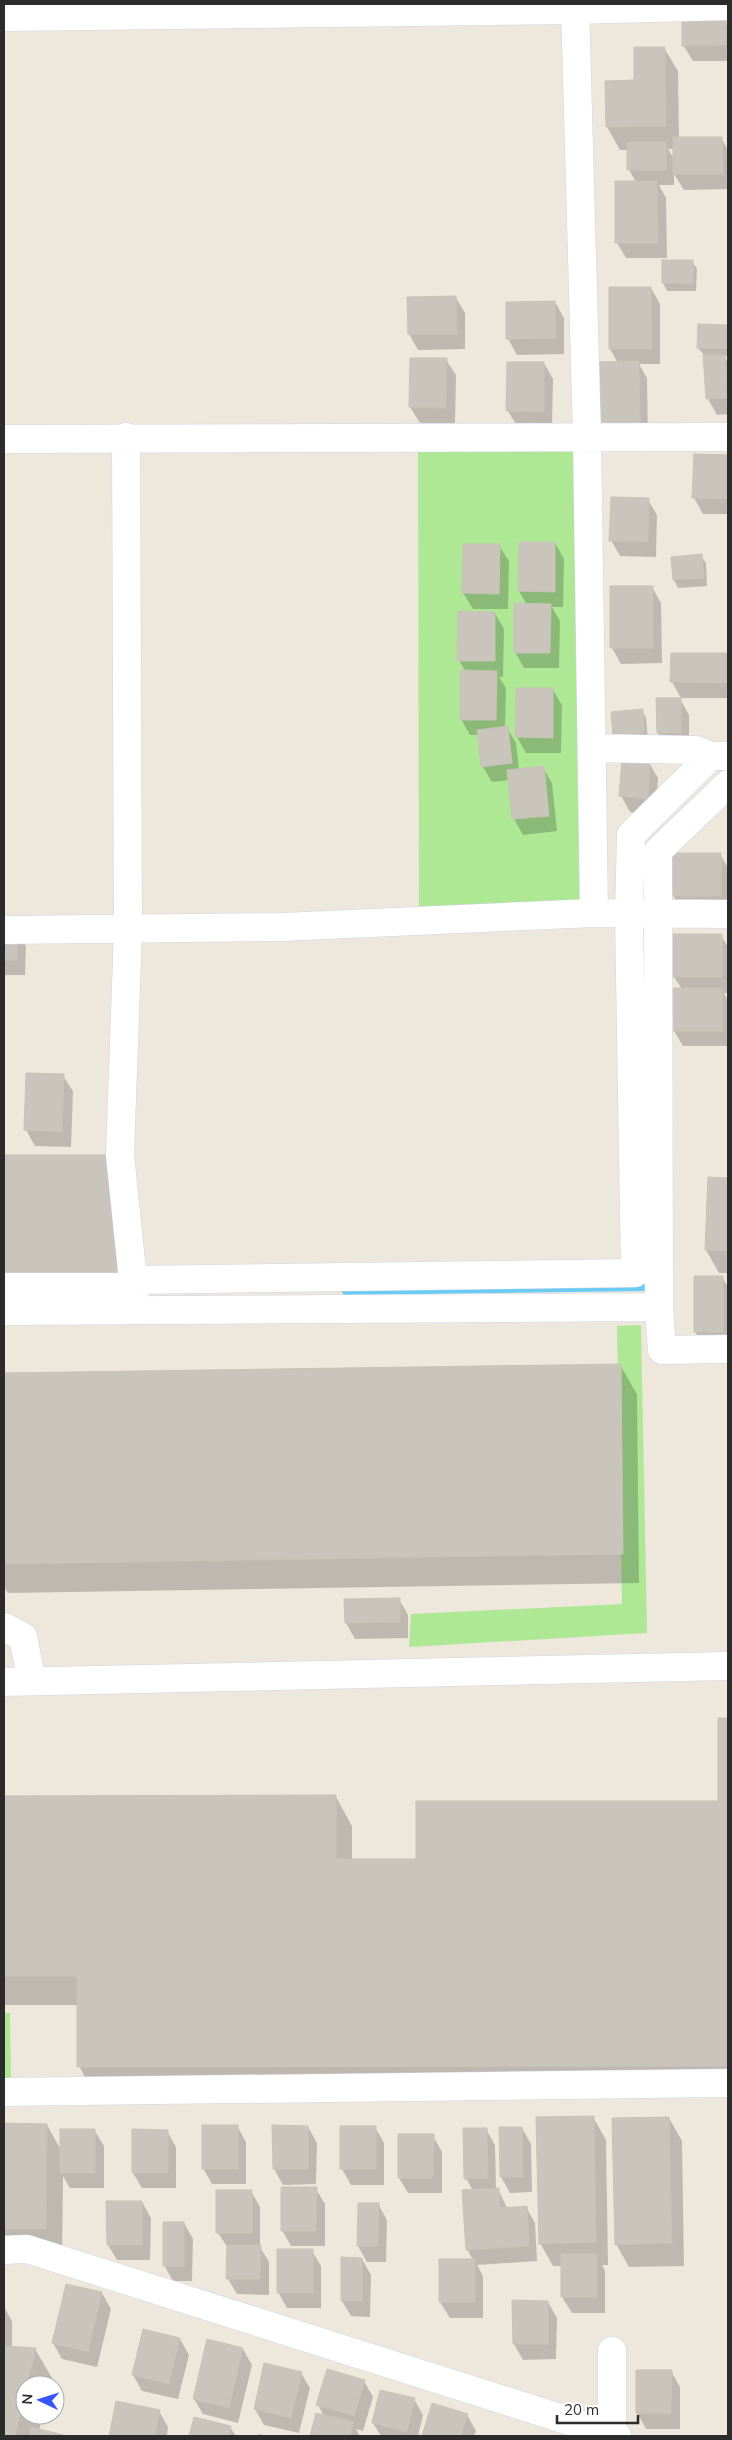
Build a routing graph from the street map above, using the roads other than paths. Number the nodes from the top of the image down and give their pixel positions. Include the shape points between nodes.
1 (728, 6) edge
2 (575, 7) edge
3 (4, 17) edge
4 (587, 436) junction
5 (728, 436) edge
6 (126, 437) junction
7 (4, 439) edge
8 (592, 748) junction
9 (719, 756) edge
10 (728, 784) edge
11 (594, 913) junction
12 (629, 914) junction
13 (728, 914) edge
14 (658, 915) junction
15 (4, 930) edge
16 (128, 930) junction
17 (134, 1280) junction
18 (4, 1287) edge
19 (659, 1307) junction
20 (136, 1309) junction
21 (4, 1311) edge
22 (728, 1349) edge
23 (4, 1627) edge
24 (728, 1666) edge
25 (4, 1682) edge
26 (32, 1682) junction
27 (728, 2083) edge
28 (4, 2092) edge
29 (4, 2250) edge
30 (612, 2351) dead end
31 (614, 2436) edge

1 - 2 street
2 - 3 street
2 - 4 street
4 - 5 street
4 - 6 street
4 - 8 street
6 - 7 street
6 - 16 street
8 - 9 street via 696,750
8 - 11 street
9 - 12 street via 631,835
10 - 14 street via 658,851
11 - 12 street
11 - 16 street via 282,927
12 - 14 street
12 - 17 street via 634,1274
13 - 14 street
14 - 19 street
15 - 16 street
16 - 17 street via 120,1154
17 - 18 street via 121,1287
17 - 20 street
19 - 20 street
19 - 22 street via 662,1350
20 - 21 street
23 - 26 street via 23,1637
24 - 26 street
25 - 26 street
27 - 28 street
29 - 31 street via 27,2249
30 - 31 street

